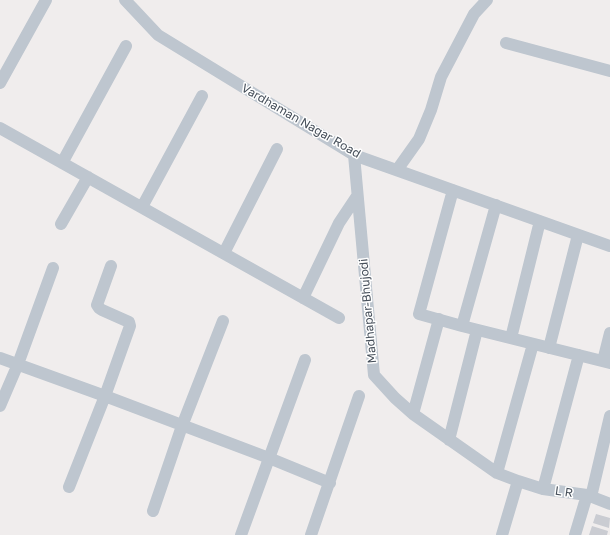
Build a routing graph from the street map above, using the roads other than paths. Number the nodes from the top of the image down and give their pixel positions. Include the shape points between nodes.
1 (46, 0) edge
2 (125, 0) edge
3 (486, 0) edge
4 (506, 43) dead end
5 (126, 46) dead end
6 (610, 71) edge
7 (0, 83) edge
8 (202, 96) dead end
9 (0, 128) edge
10 (277, 149) dead end
11 (354, 154) junction
12 (62, 163) junction
13 (397, 170) junction
14 (88, 177) junction
15 (453, 190) junction
16 (357, 196) junction
17 (496, 205) junction
18 (142, 208) junction
19 (540, 221) junction
20 (61, 224) dead end
21 (578, 235) junction
22 (610, 246) edge
23 (224, 253) junction
24 (111, 266) dead end
25 (53, 268) dead end
26 (303, 298) junction
27 (339, 318) dead end
28 (439, 319) junction
29 (223, 321) dead end
30 (462, 326) junction
31 (477, 330) junction
32 (610, 333) edge
33 (512, 338) junction
34 (534, 344) junction
35 (549, 348) junction
36 (579, 356) junction
37 (0, 358) edge
38 (305, 360) dead end
39 (607, 362) edge
40 (18, 364) junction
41 (105, 396) junction
42 (359, 396) dead end
43 (0, 406) edge
44 (412, 414) junction
45 (610, 416) edge
46 (182, 426) junction
47 (450, 440) junction
48 (269, 458) junction
49 (497, 473) junction
50 (518, 481) junction
51 (330, 483) junction
52 (69, 487) dead end
53 (543, 489) junction
54 (589, 496) junction
55 (610, 504) edge
56 (153, 511) dead end
57 (241, 535) edge
58 (311, 535) edge
59 (502, 535) edge
60 (575, 535) edge

1 - 7 street
2 - 11 street, Vardhaman Nagar Road via 158,35
3 - 13 street via 474,14 441,77 419,139
4 - 6 street
5 - 12 street
8 - 18 street
9 - 12 street
10 - 23 street
11 - 13 street, Vardhaman Nagar Road
11 - 16 street, Madhapar-Bhujodi
12 - 14 street
13 - 15 street, Vardhaman Nagar Road
14 - 18 street
14 - 20 street
15 - 17 street, Vardhaman Nagar Road
15 - 28 street via 419,314
16 - 26 street via 340,223
16 - 44 street, Madhapar-Bhujodi via 374,375
17 - 19 street, Vardhaman Nagar Road
17 - 30 street
18 - 23 street
19 - 21 street, Vardhaman Nagar Road
19 - 33 street
21 - 22 street, Vardhaman Nagar Road
21 - 35 street
23 - 26 street
24 - 41 street via 98,305 102,310 129,322 130,326
25 - 40 street
26 - 27 street
28 - 30 street
28 - 44 street
29 - 46 street
30 - 31 street
31 - 33 street
31 - 47 street
32 - 39 street
33 - 34 street
34 - 35 street
34 - 49 street
35 - 36 street
36 - 39 street
36 - 53 street
37 - 40 street
38 - 48 street
40 - 41 street
40 - 43 street
41 - 46 street
41 - 52 street
42 - 51 street
44 - 47 street, Madhapar-Bhujodi
45 - 54 street
46 - 48 street
46 - 56 street
47 - 49 street, Madhapar-Bhujodi
48 - 51 street
48 - 57 street
49 - 50 street, Madhapar-Bhujodi
50 - 53 street, L R
50 - 59 street
51 - 58 street
53 - 54 street, L R
54 - 55 street, L R
54 - 60 street

